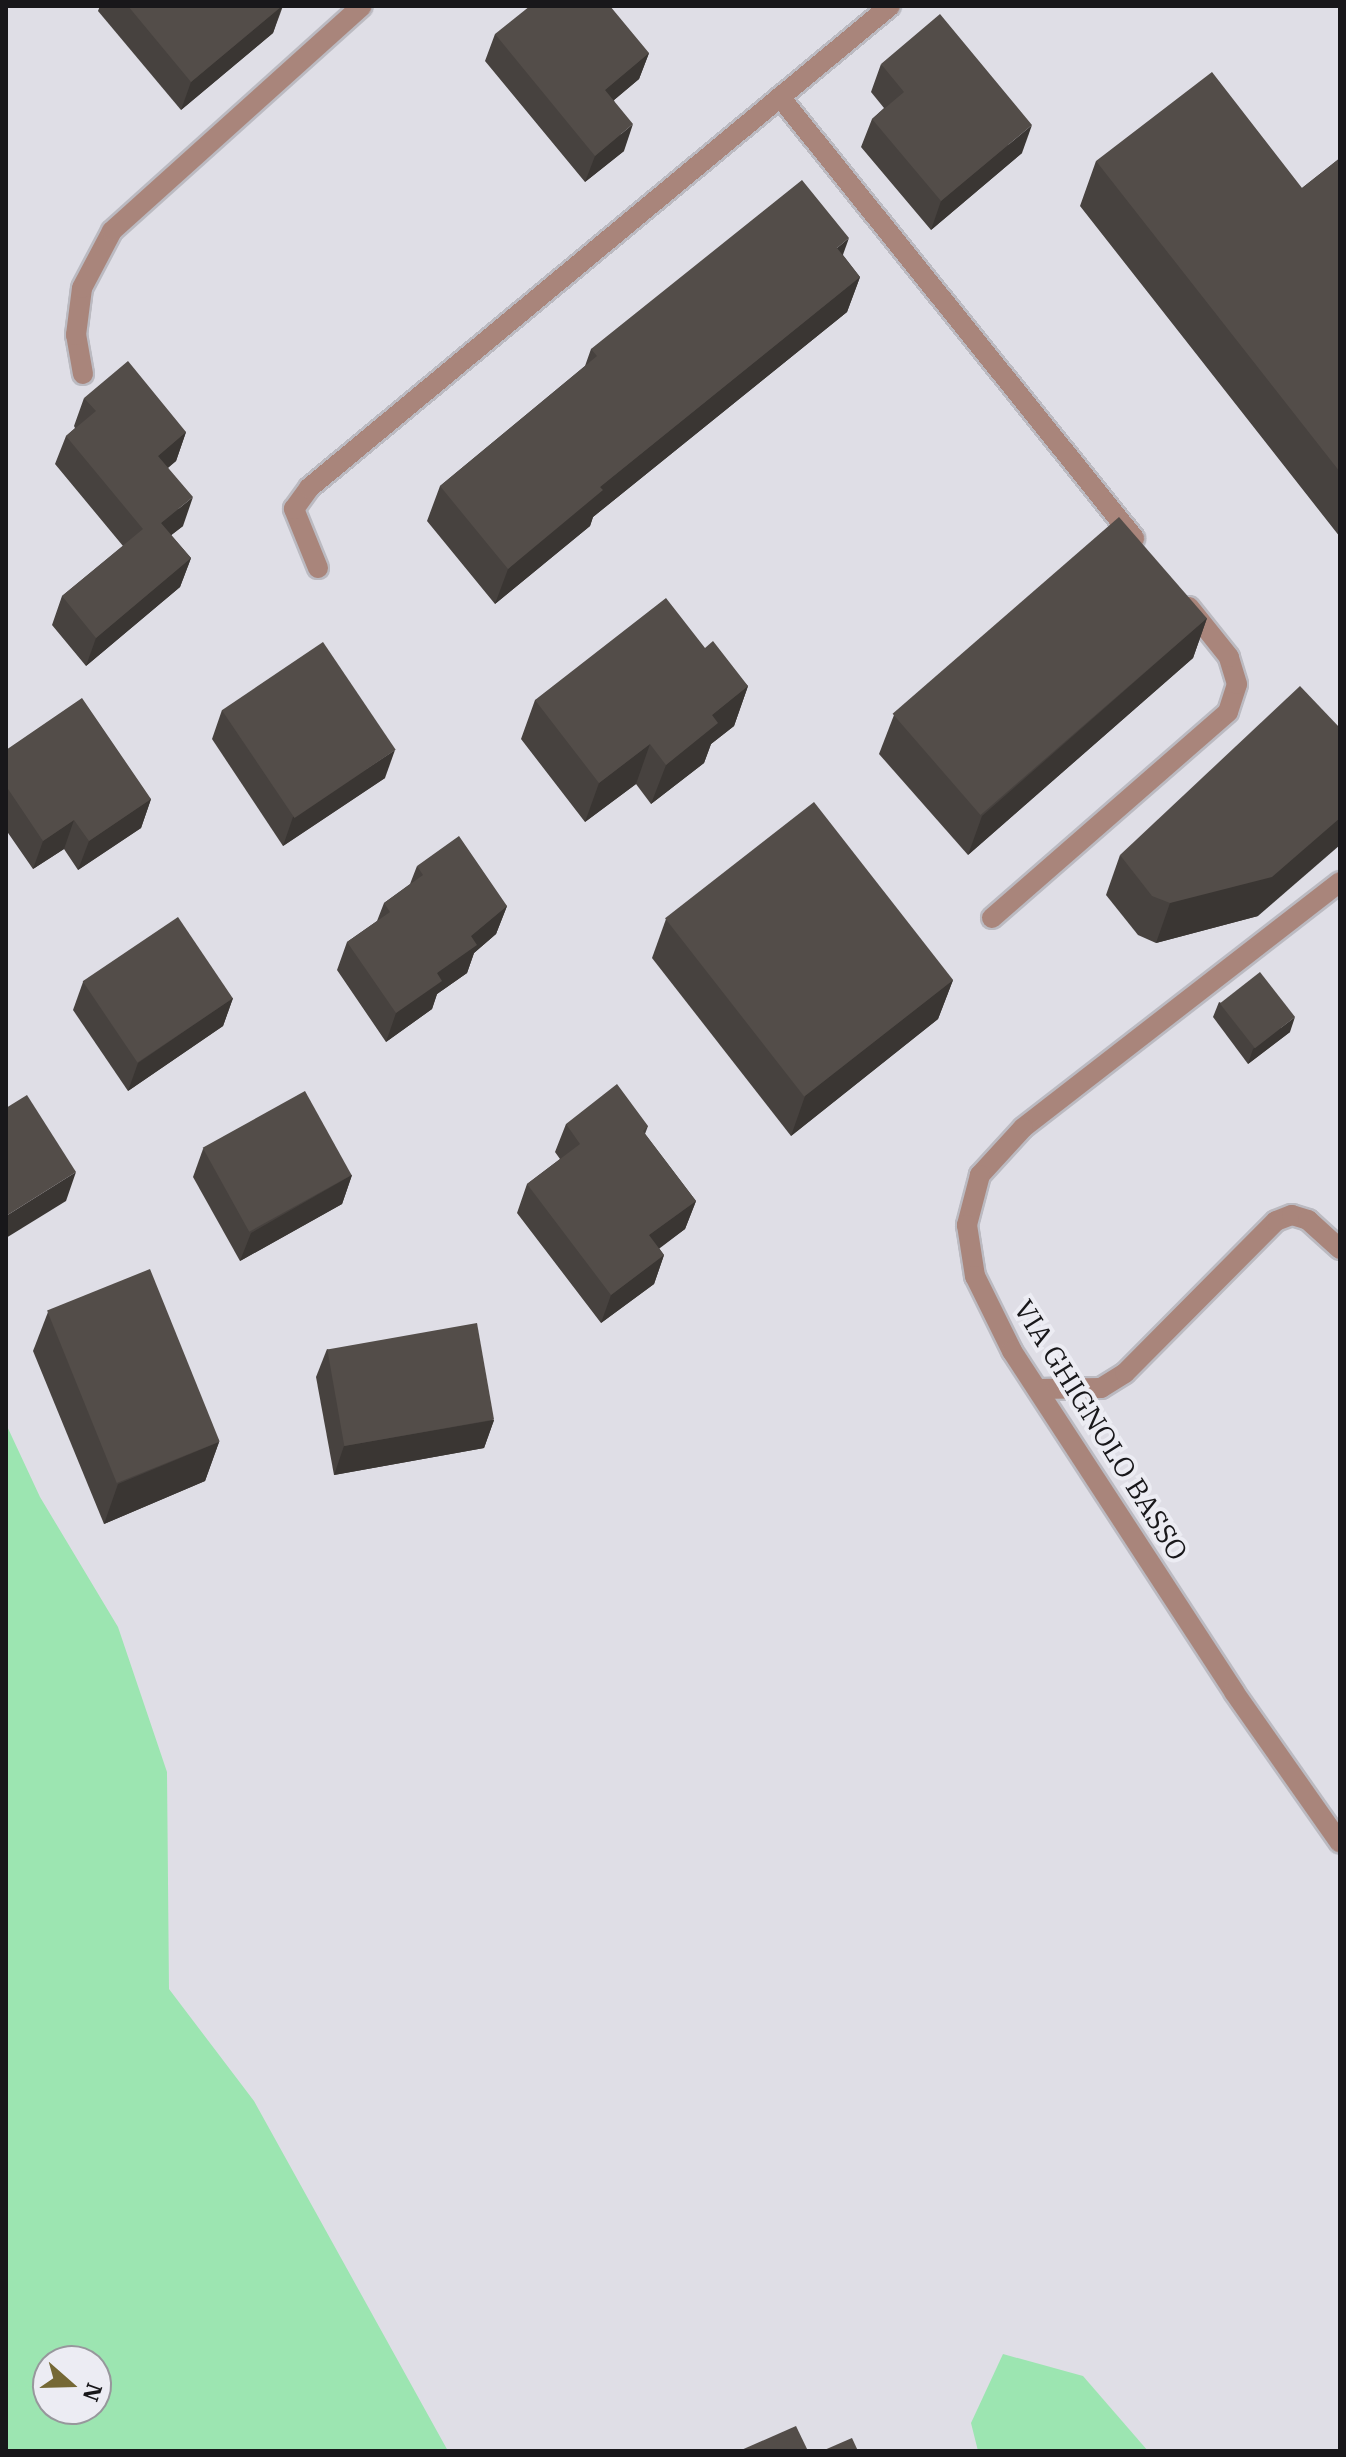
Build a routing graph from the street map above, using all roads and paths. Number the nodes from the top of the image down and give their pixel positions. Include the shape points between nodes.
1 (362, 6) edge
2 (890, 6) edge
3 (780, 97) junction
4 (83, 374) dead end
5 (1150, 558) edge
6 (318, 568) dead end
7 (1180, 595) edge
8 (1340, 882) edge
9 (992, 918) dead end
10 (1340, 1249) edge
11 (1039, 1389) junction
12 (1340, 1843) edge

1 - 4 street via 112,231 82,288 76,335
2 - 3 street
3 - 5 street
3 - 6 street via 309,488 294,509
7 - 9 street via 1229,657 1237,684 1228,712
8 - 11 street, VIA GHIGNOLO BASSO via 1023,1128 980,1175 967,1225 975,1276 1012,1351
10 - 11 street via 1308,1220 1292,1215 1276,1221 1125,1373 1101,1388
11 - 12 street, VIA GHIGNOLO BASSO via 1234,1692

